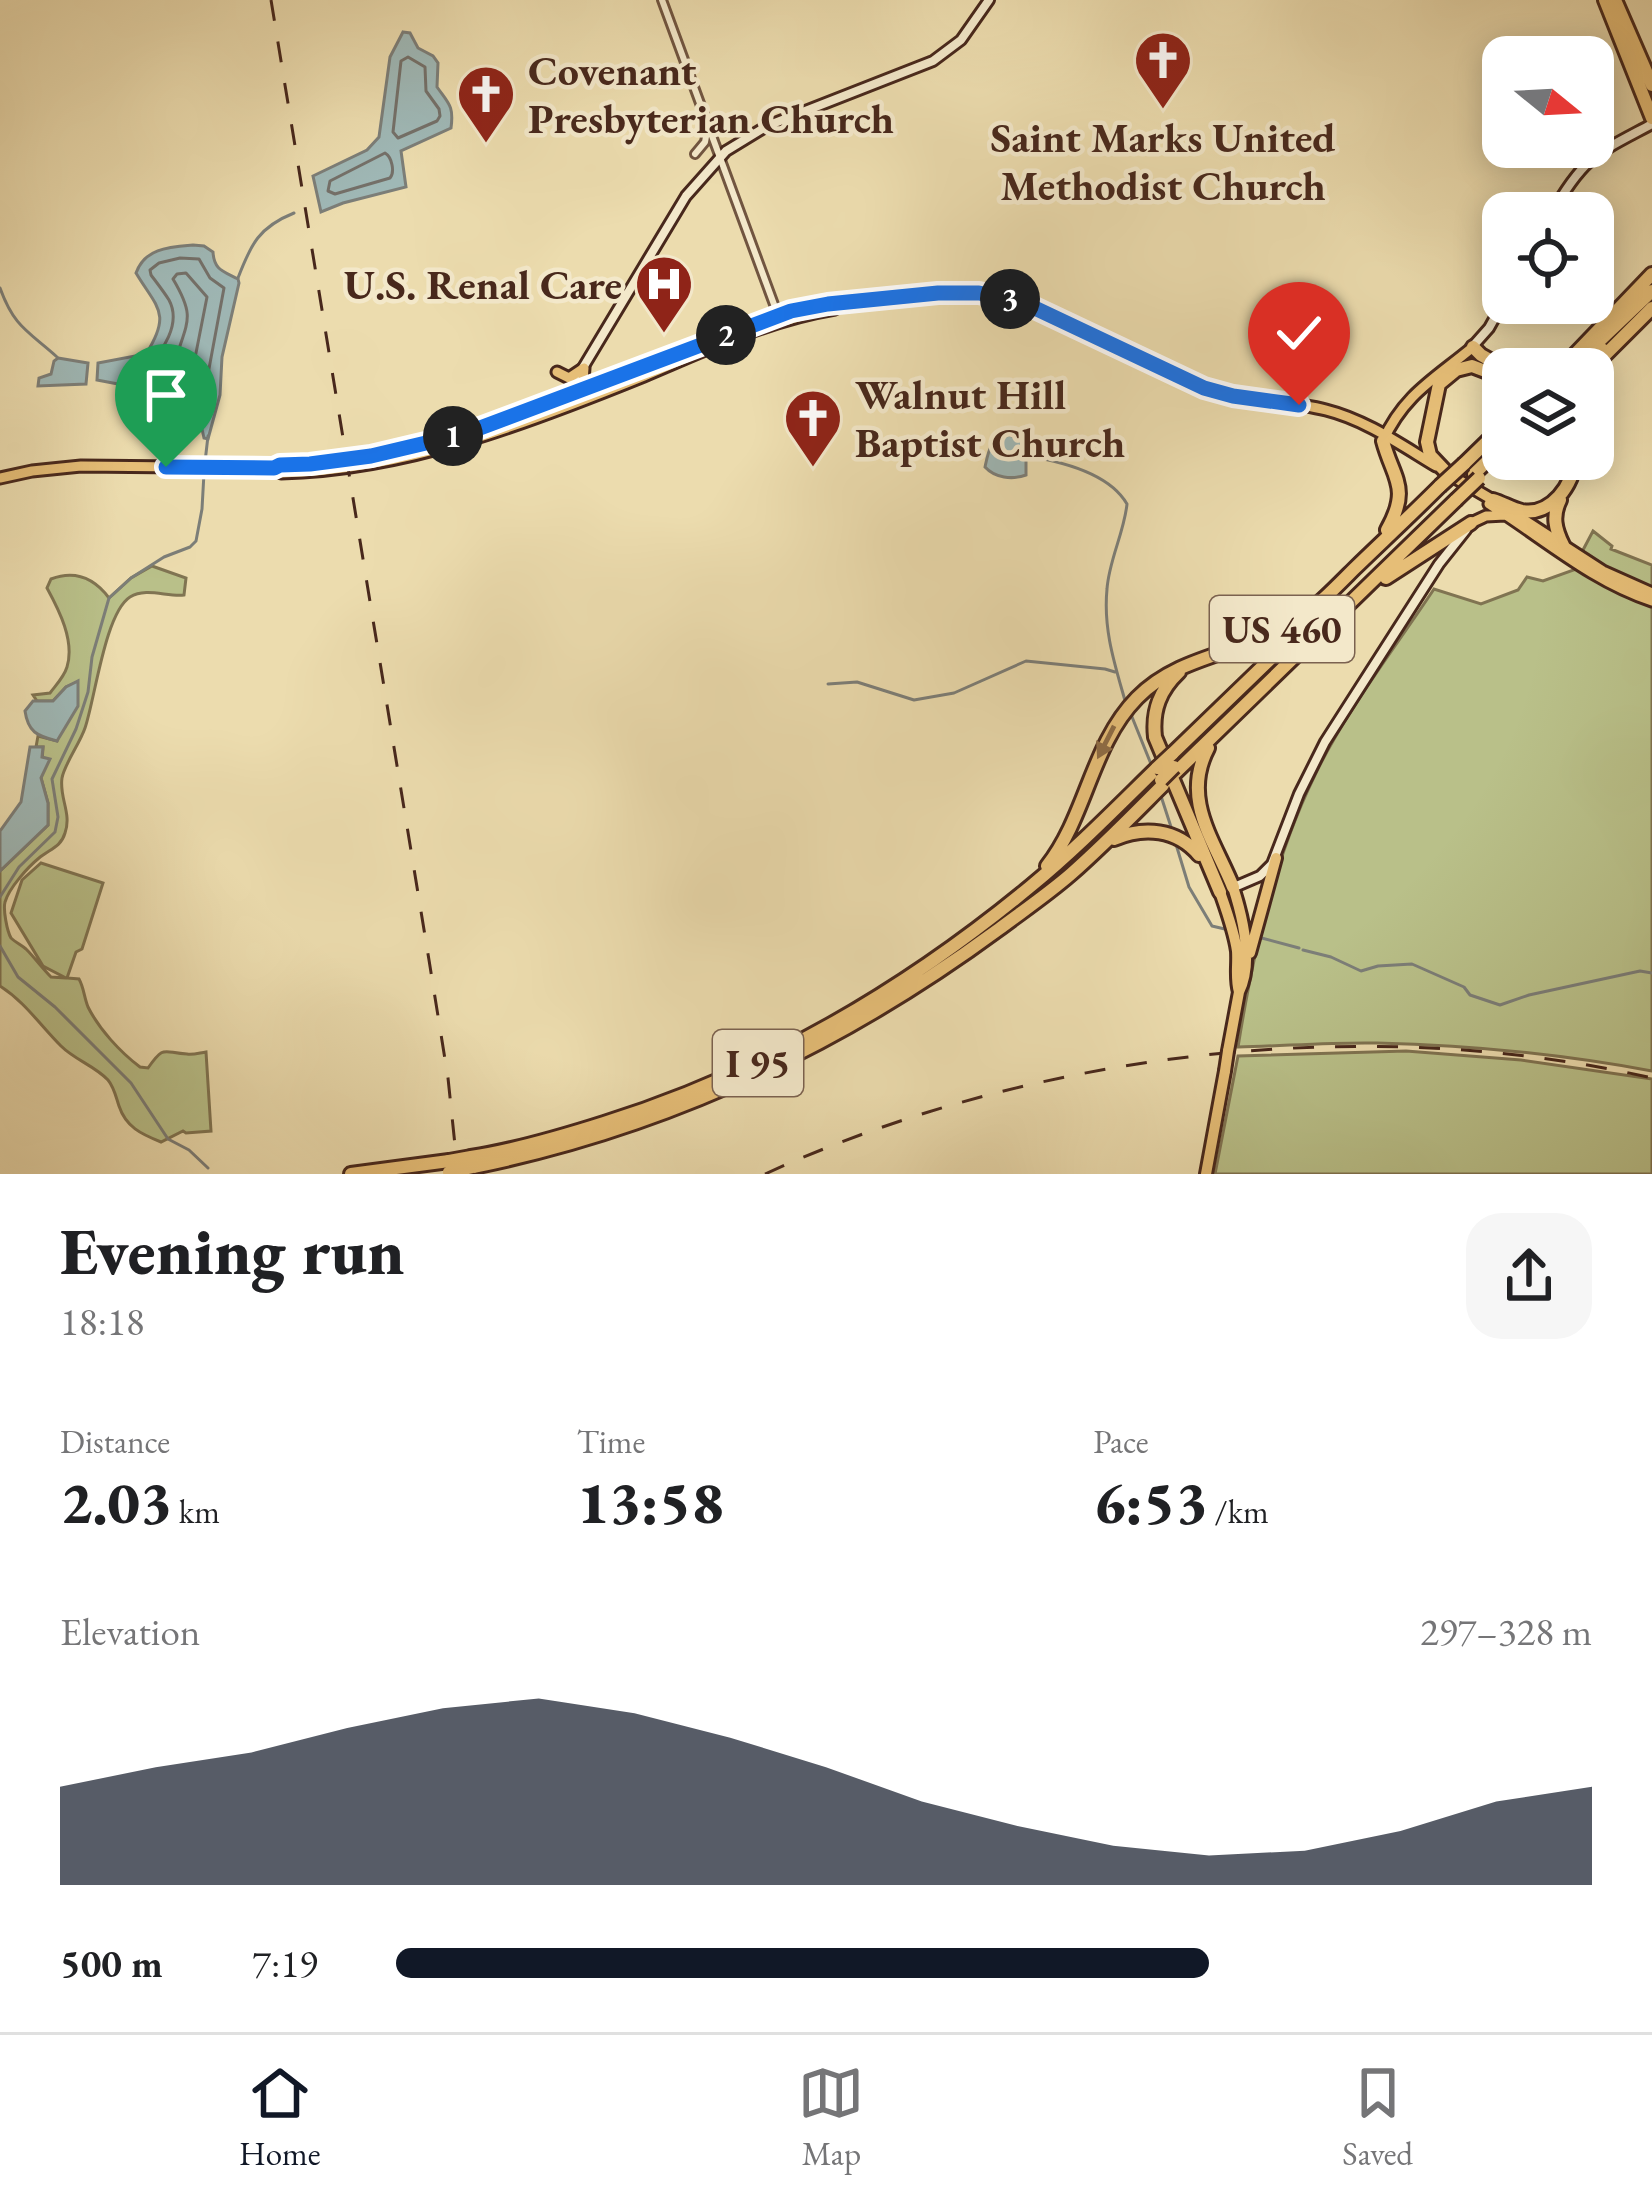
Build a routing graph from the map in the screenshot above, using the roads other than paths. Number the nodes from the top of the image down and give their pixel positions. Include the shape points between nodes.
1 (662, 0) edge
2 (989, 0) edge
3 (1605, 0) edge
4 (1616, 0) edge
5 (1634, 46) junction
6 (1652, 85) edge
7 (1652, 97) edge
8 (1652, 120) edge
9 (706, 121) junction
10 (695, 154) dead end
11 (720, 157) junction
12 (1565, 192) edge
13 (1652, 274) edge
14 (1652, 291) edge
15 (1646, 309) edge
16 (779, 318) junction
17 (1491, 324) edge
18 (1473, 346) junction
19 (1597, 348) edge
20 (1604, 348) edge
21 (1604, 348) edge
22 (1482, 356) edge
23 (584, 368) junction
24 (1482, 369) edge
25 (557, 372) dead end
26 (594, 386) junction
27 (567, 401) junction
28 (1384, 438) junction
29 (1482, 456) edge
30 (1482, 464) edge
31 (1471, 471) junction
32 (0, 478) edge
33 (1570, 480) edge
34 (1574, 480) edge
35 (1448, 489) junction
36 (1493, 500) junction
37 (1505, 515) junction
38 (1471, 523) junction
39 (1550, 534) junction
40 (1563, 544) joint
41 (1358, 565) junction
42 (1360, 595) junction
43 (1652, 597) edge
44 (1190, 664) junction
45 (1224, 727) junction
46 (1174, 765) junction
47 (1160, 778) junction
48 (1102, 844) junction
49 (1276, 858) junction
50 (1223, 888) junction
51 (1012, 901) junction
52 (1000, 928) junction
53 (1245, 968) junction
54 (1239, 992) junction
55 (472, 1162) junction
56 (445, 1169) edge
57 (351, 1174) edge
58 (1206, 1174) edge

1 - 9 street
2 - 11 main road via 961,40 933,61 767,126
3 - 8 highway
4 - 5 highway
5 - 6 highway
5 - 7 highway
8 - 12 main road via 1593,157
9 - 10 street
9 - 11 street
11 - 16 street
11 - 23 main road via 686,196
13 - 19 highway
14 - 15 highway
15 - 20 highway
15 - 21 highway
16 - 26 main road
16 - 27 main road
16 - 28 main road via 930,299 1002,302 1208,395 1327,416
17 - 18 main road
18 - 22 highway
18 - 28 main road via 1414,393
23 - 25 main road via 567,379
23 - 26 main road via 584,382
23 - 27 main road
24 - 35 highway via 1450,373 1439,384 1426,442
26 - 27 main road
27 - 32 main road via 482,437 318,471 76,466
28 - 35 main road
28 - 37 main road
28 - 41 highway via 1397,506
29 - 31 highway, US 460
30 - 31 highway
31 - 35 highway, US 460, bridge
31 - 35 highway, US 460, bridge
33 - 36 highway via 1545,508 1524,511
34 - 39 highway
35 - 36 main road
35 - 41 highway, US 460
35 - 42 highway, US 460
35 - 46 highway
36 - 39 main road
37 - 38 main road
37 - 39 main road
38 - 42 highway
38 - 49 main road via 1325,742
39 - 40 highway
39 - 43 main road via 1600,578
40 - 43 main road
41 - 44 highway, US 460 via 1286,627
42 - 45 highway, US 460
44 - 50 highway, US 460 via 1162,692 1154,731
44 -> 51 highway via 1150,686 1116,722 1061,845
45 - 46 highway
45 - 50 highway, US 460 via 1201,761 1196,787
46 - 47 highway, bridge
47 - 48 highway
47 - 51 highway, I 95
47 - 52 highway, I 95
48 - 50 highway via 1133,832 1167,834 1194,849
48 - 52 highway
49 - 50 main road via 1264,873
49 - 53 highway
50 - 53 highway, US 460 via 1244,931
50 - 54 highway, US 460
51 - 55 highway, I 95 via 905,981 754,1065 613,1120
52 - 55 highway, I 95 via 874,1014 753,1078 633,1126 540,1153
53 - 54 highway, US 460
54 - 58 highway, US 460, bridge
55 - 56 highway, I 95, bridge
56 - 57 highway, I 95

